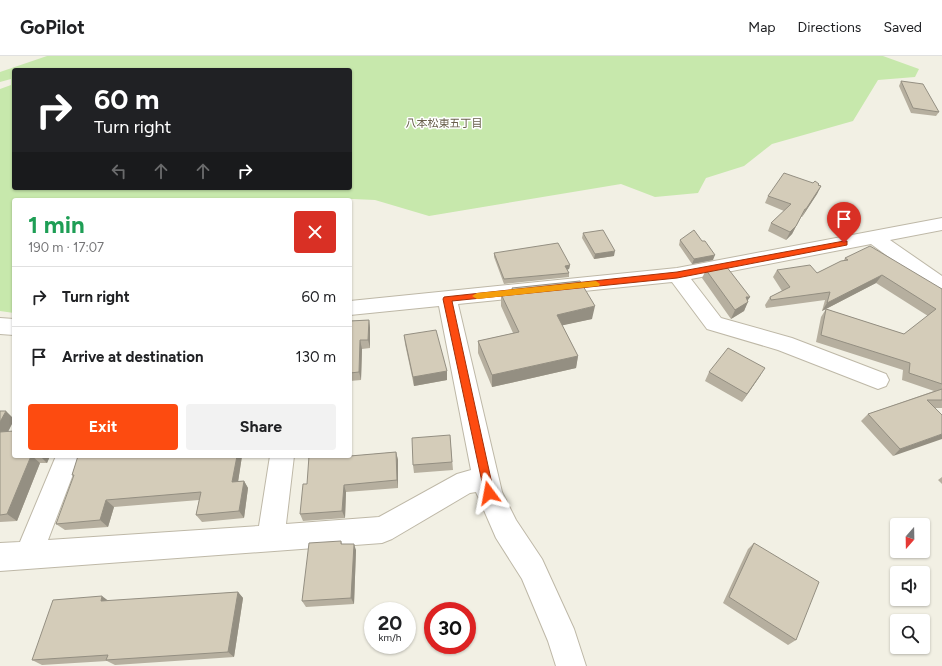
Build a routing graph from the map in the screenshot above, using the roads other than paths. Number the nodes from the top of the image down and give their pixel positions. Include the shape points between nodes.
1 (942, 224) edge
2 (874, 237) junction
3 (677, 275) junction
4 (942, 286) edge
5 (447, 299) junction
6 (352, 308) edge
7 (0, 326) edge
8 (12, 327) edge
9 (878, 380) dead end
10 (67, 458) edge
11 (282, 458) edge
12 (486, 479) junction
13 (271, 538) junction
14 (29, 554) junction
15 (0, 556) edge
16 (571, 666) edge

1 - 2 street
2 - 3 street
2 - 4 street
3 - 5 street
3 - 9 street via 714,324 784,344
5 - 6 street
5 - 12 street
7 - 8 street
10 - 14 street
11 - 13 street
12 - 13 street via 466,482 382,530
12 - 16 street via 489,493 506,529 532,569 563,640
13 - 14 street
14 - 15 street

